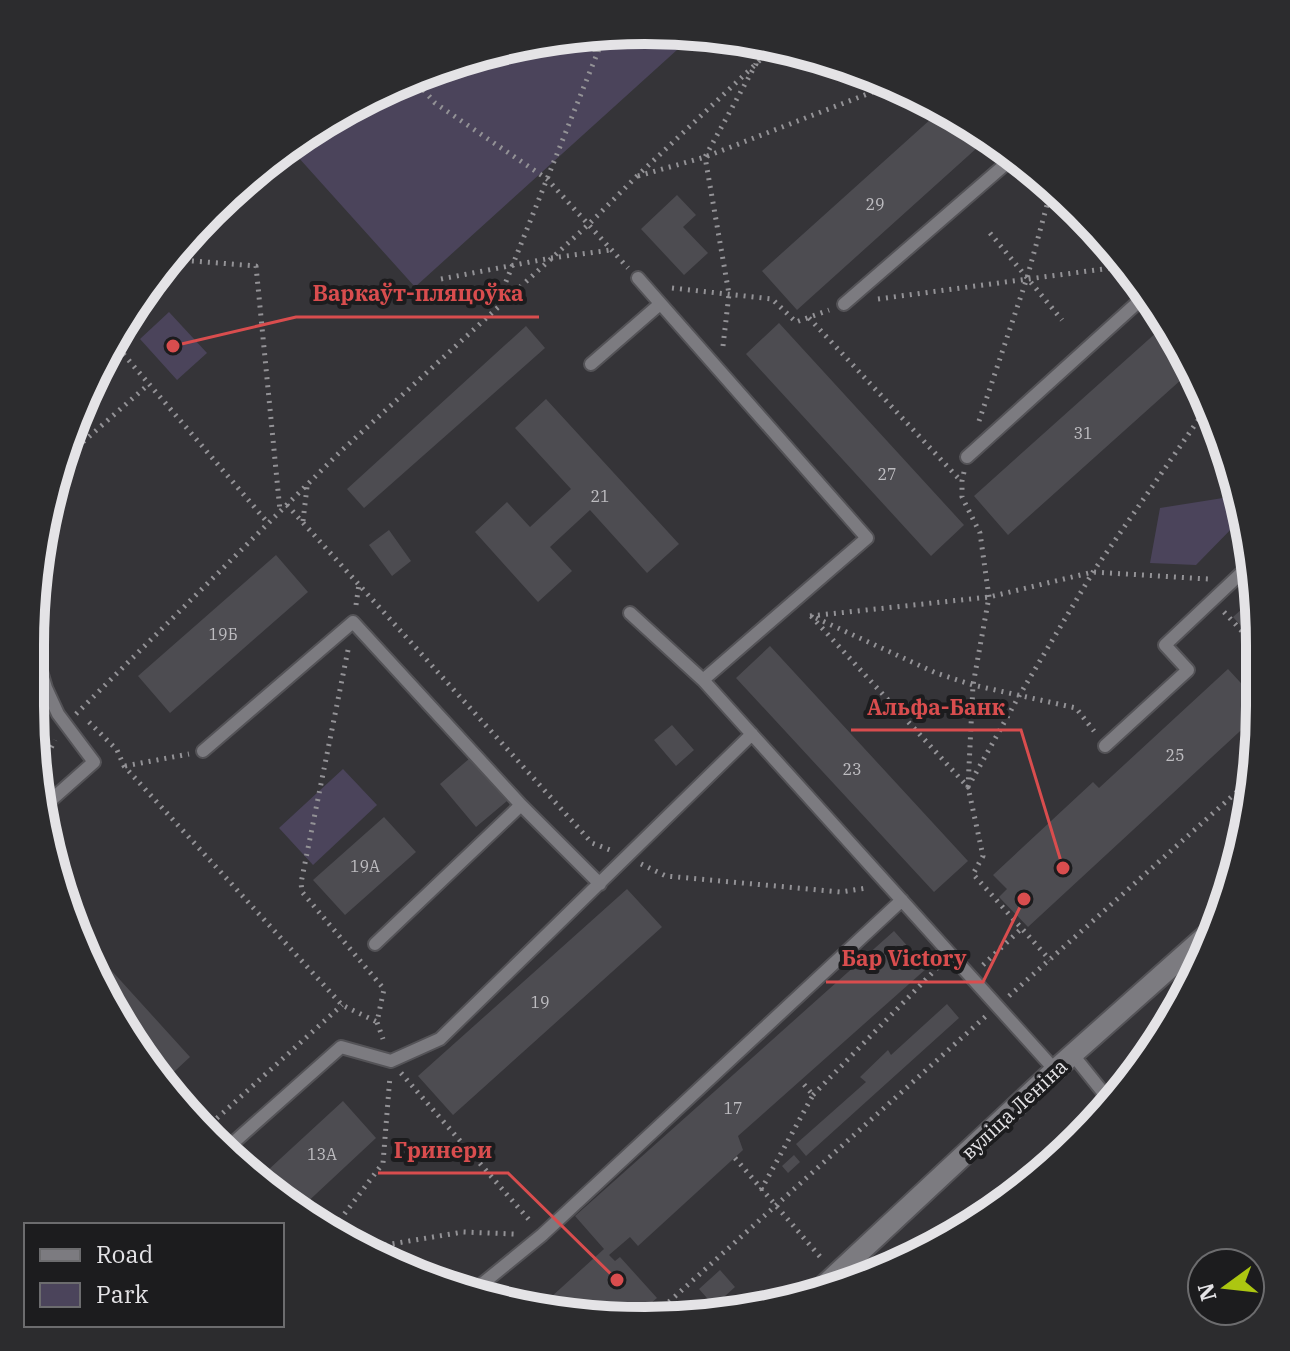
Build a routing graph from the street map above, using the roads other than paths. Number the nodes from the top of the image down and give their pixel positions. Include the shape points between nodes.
1 (1006, 164) edge
2 (638, 278) dead end
3 (1138, 302) edge
4 (660, 304) junction
5 (844, 304) dead end
6 (591, 364) dead end
7 (967, 457) dead end
8 (1242, 573) edge
9 (630, 613) dead end
10 (703, 680) junction
11 (44, 681) edge
12 (752, 734) junction
13 (1105, 746) road end
14 (203, 751) road end
15 (52, 800) edge
16 (521, 805) junction
17 (600, 884) junction
18 (902, 900) junction
19 (375, 944) dead end
20 (1196, 945) edge
21 (1073, 1055) junction
22 (1055, 1070) junction
23 (1104, 1094) edge
24 (233, 1143) edge
25 (836, 1276) edge
26 (481, 1285) edge

1 - 5 lane
2 - 4 lane
3 - 7 lane
4 - 6 lane
4 - 10 lane via 867,538
8 - 13 lane via 1165,645 1188,670
9 - 10 lane
10 - 12 lane
11 - 15 lane via 62,727 94,762
12 - 17 lane
12 - 18 lane
14 - 16 lane via 353,622
16 - 17 lane
16 - 19 lane
17 - 24 lane via 440,1039 391,1061 341,1047
18 - 22 lane
18 - 26 lane via 542,1235
20 - 21 main road, вуліца Леніна
21 - 22 main road, вуліца Леніна
21 - 23 lane
22 - 25 main road, вуліца Леніна

